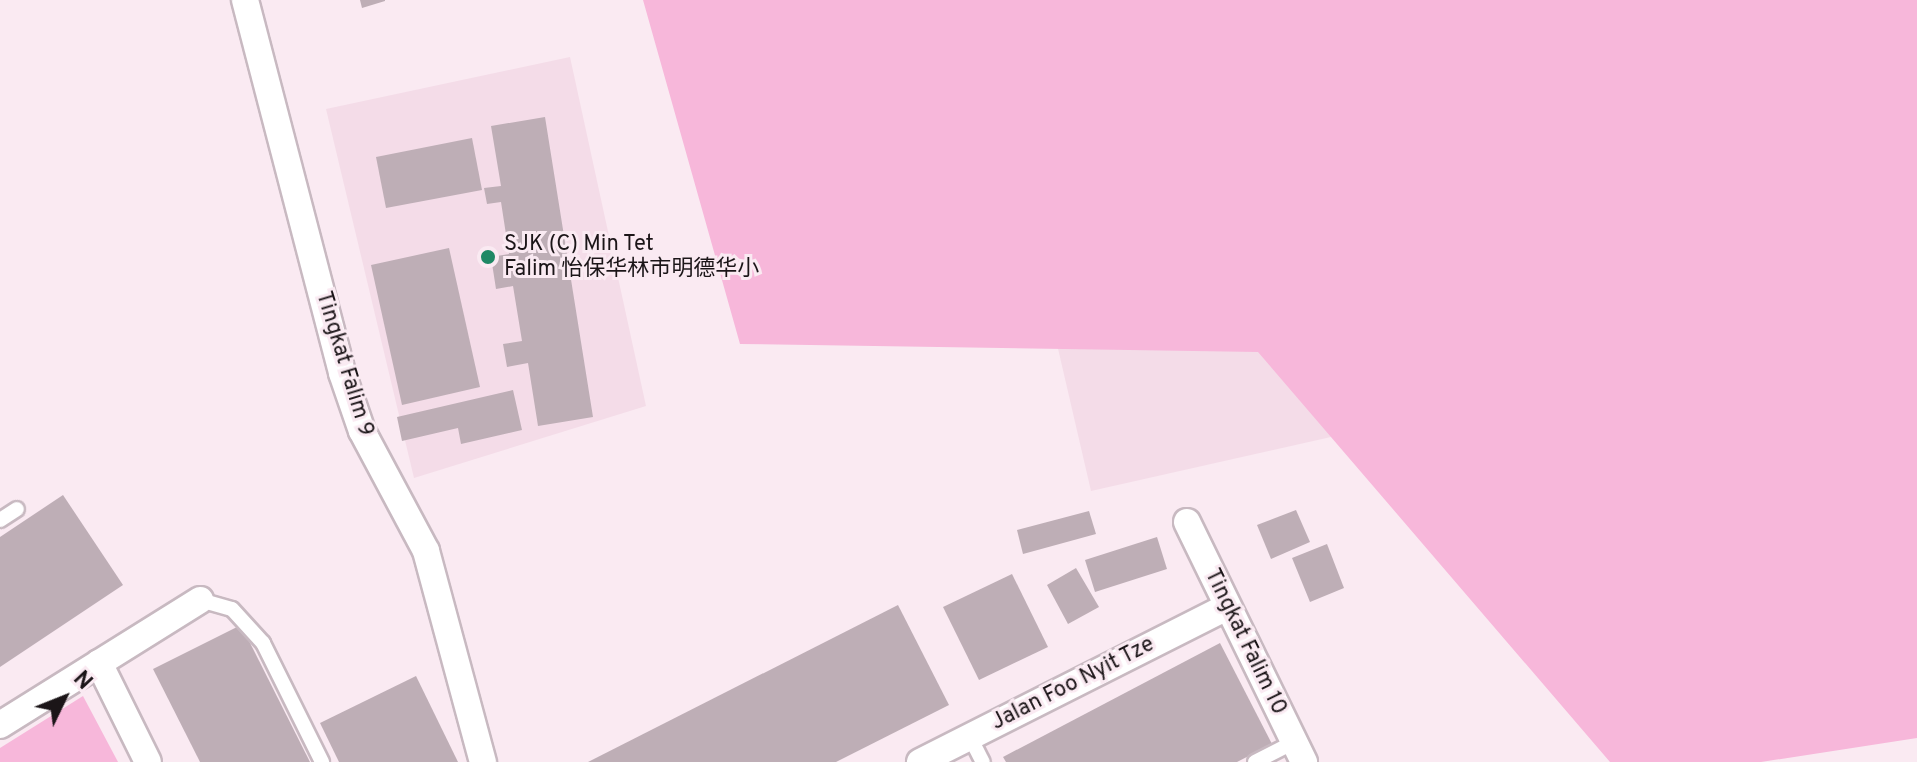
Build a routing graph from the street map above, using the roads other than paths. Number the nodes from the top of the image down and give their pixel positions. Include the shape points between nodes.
1 (245, 0) edge
2 (17, 509) dead end
3 (0, 520) edge
4 (1187, 522) dead end
5 (200, 600) joint
6 (1227, 607) junction
7 (99, 663) junction
8 (0, 725) edge
9 (970, 737) junction
10 (1299, 752) edge
11 (148, 762) edge
12 (322, 762) edge
13 (483, 762) edge
14 (920, 762) edge
15 (983, 762) edge
16 (1255, 762) edge

1 - 13 street, Tingkat Falim 9 via 342,373 362,431 426,551
2 - 3 lane
4 - 6 street, Tingkat Falim 10
5 - 7 street
5 - 12 lane via 232,609 263,643
6 - 9 street, Jalan Foo Nyit Tze
6 - 10 street, Tingkat Falim 10
7 - 8 street
7 - 11 street
9 - 14 street, Jalan Foo Nyit Tze
9 - 15 lane
10 - 16 lane

